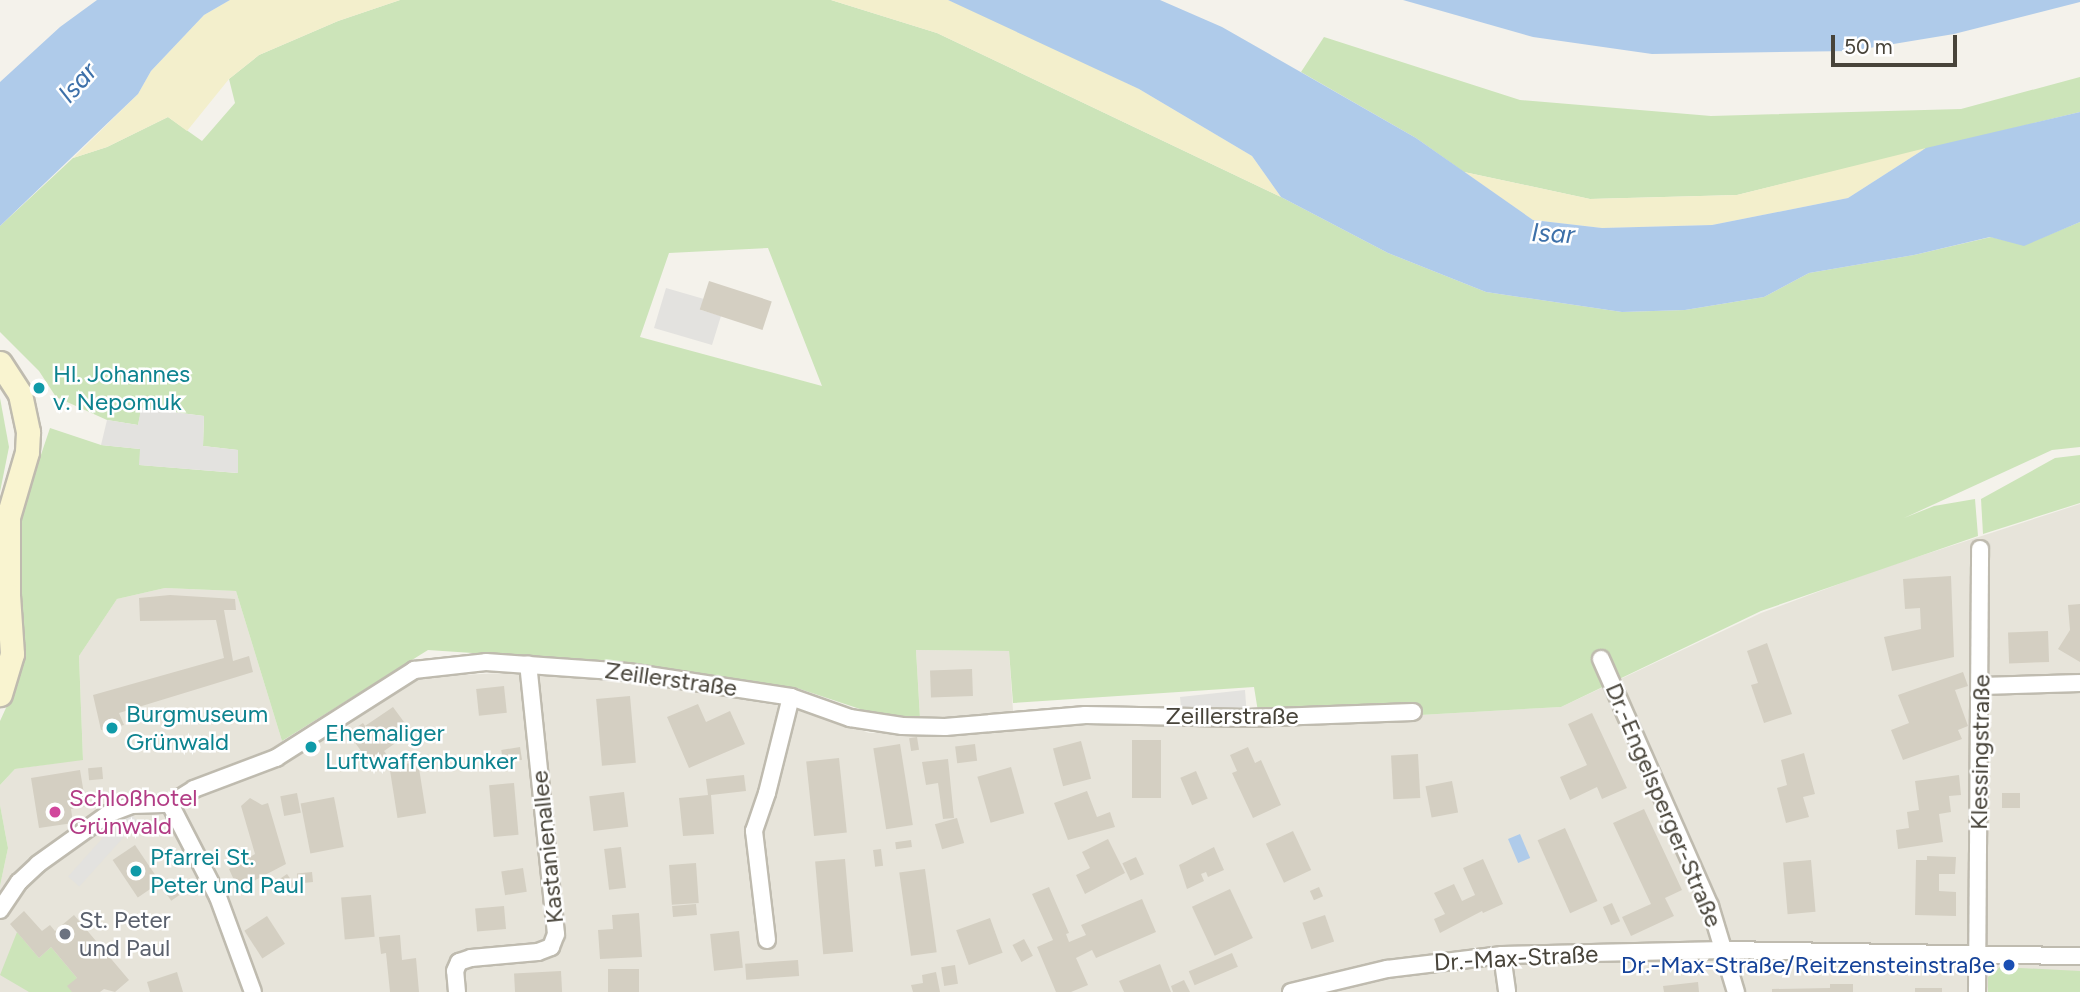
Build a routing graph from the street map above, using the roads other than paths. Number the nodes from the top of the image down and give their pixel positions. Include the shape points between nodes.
1 (6, 370) edge
2 (1980, 549) dead end
3 (1601, 659) dead end
4 (528, 664) junction
5 (2080, 683) edge
6 (1982, 686) junction
7 (0, 694) edge
8 (791, 697) junction
9 (1413, 712) dead end
10 (170, 804) junction
11 (0, 910) edge
12 (767, 940) dead end
13 (1725, 950) junction
14 (1977, 955) junction
15 (1502, 956) junction
16 (2080, 956) edge
17 (253, 992) edge
18 (457, 992) edge
19 (1290, 992) edge
20 (1507, 992) edge
21 (1736, 992) edge
22 (1978, 992) edge

1 - 7 main road via 20,394 28,432 27,452 8,517 12,654
2 - 6 street, Klessingstraße
3 - 13 street, Dr.-Engelsperger-Straße
4 - 8 street, Zeillerstraße via 628,672
4 - 10 street, Zeillerstraße via 486,662 414,670 276,758 194,789
4 - 18 street, Kastanienallee via 556,934 551,947 538,953 459,962
5 - 6 street
6 - 14 street, Klessingstraße
8 - 9 street, Zeillerstraße via 850,718 902,726 945,727 1085,715 1247,718
8 - 12 street via 754,831
10 - 11 street, Zeillerstraße via 132,805 108,814 38,864
10 - 17 street via 218,897
13 - 14 street, Dr.-Max-Straße
13 - 15 street, Dr.-Max-Straße
13 - 21 street, Dr.-Engelsperger-Straße
14 - 16 street, Dr.-Max-Straße
14 - 22 street, Klessingstraße
15 - 19 street, Dr.-Max-Straße via 1387,970
15 - 20 street

